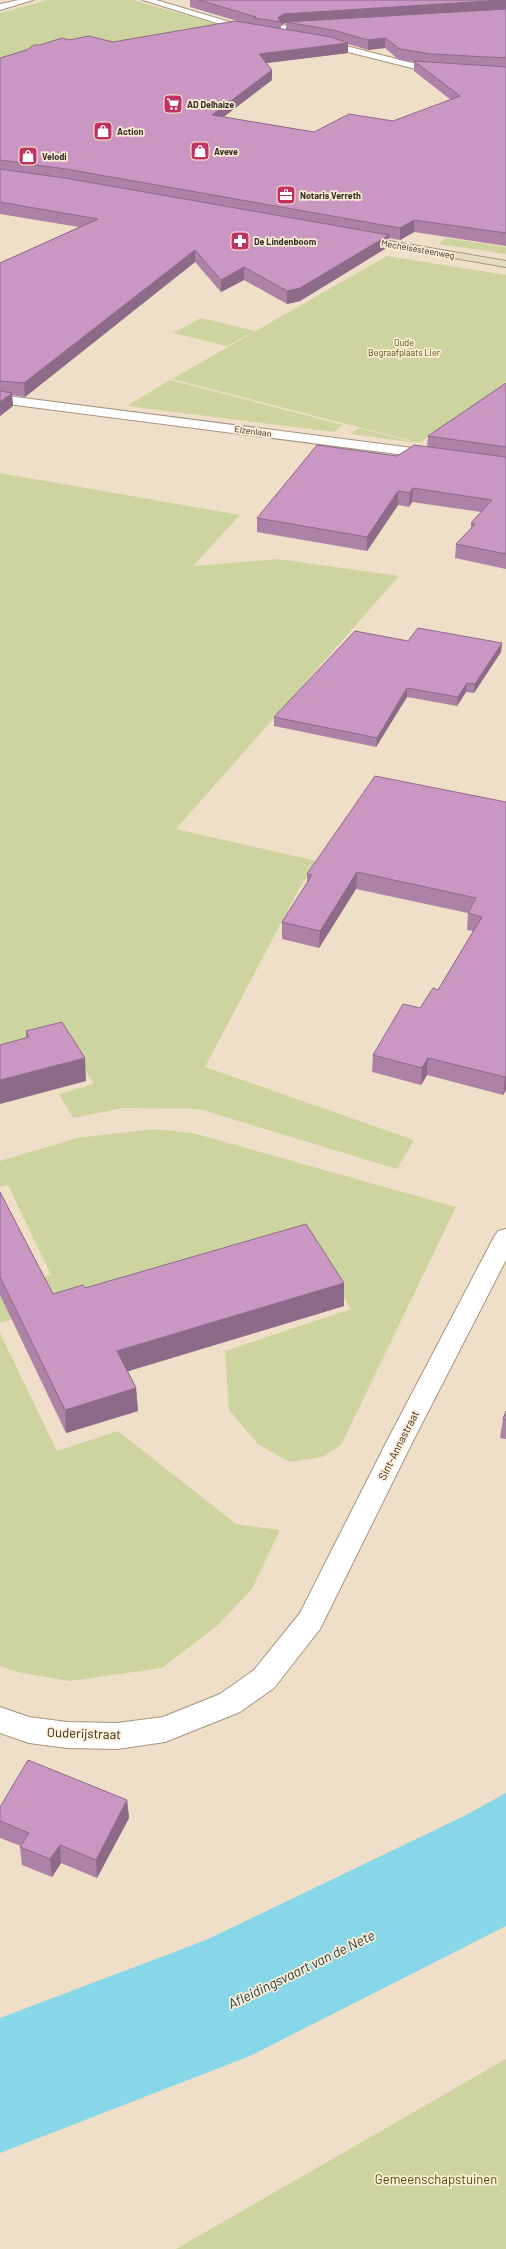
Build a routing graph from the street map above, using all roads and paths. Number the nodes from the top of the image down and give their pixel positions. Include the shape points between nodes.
1 (29, 0) edge
2 (147, 0) edge
3 (0, 7) edge
4 (326, 25) edge
5 (248, 30) junction
6 (284, 37) edge
7 (311, 41) edge
8 (452, 70) edge
9 (345, 237) edge
10 (506, 264) edge
11 (0, 399) edge
12 (452, 458) edge
13 (506, 1237) edge
14 (287, 1652) joint
15 (0, 1720) edge

1 - 3 street
2 - 5 street
4 - 5 street
5 - 6 street
7 - 8 street via 349,48 398,64
9 - 10 street, Mechelsesteenweg
11 - 12 street, Elzenlaan
13 - 14 street, Sint-Annastraat via 310,1621
14 - 15 street, Ouderijstraat via 264,1679 230,1703 165,1729 117,1736 67,1736 29,1730

